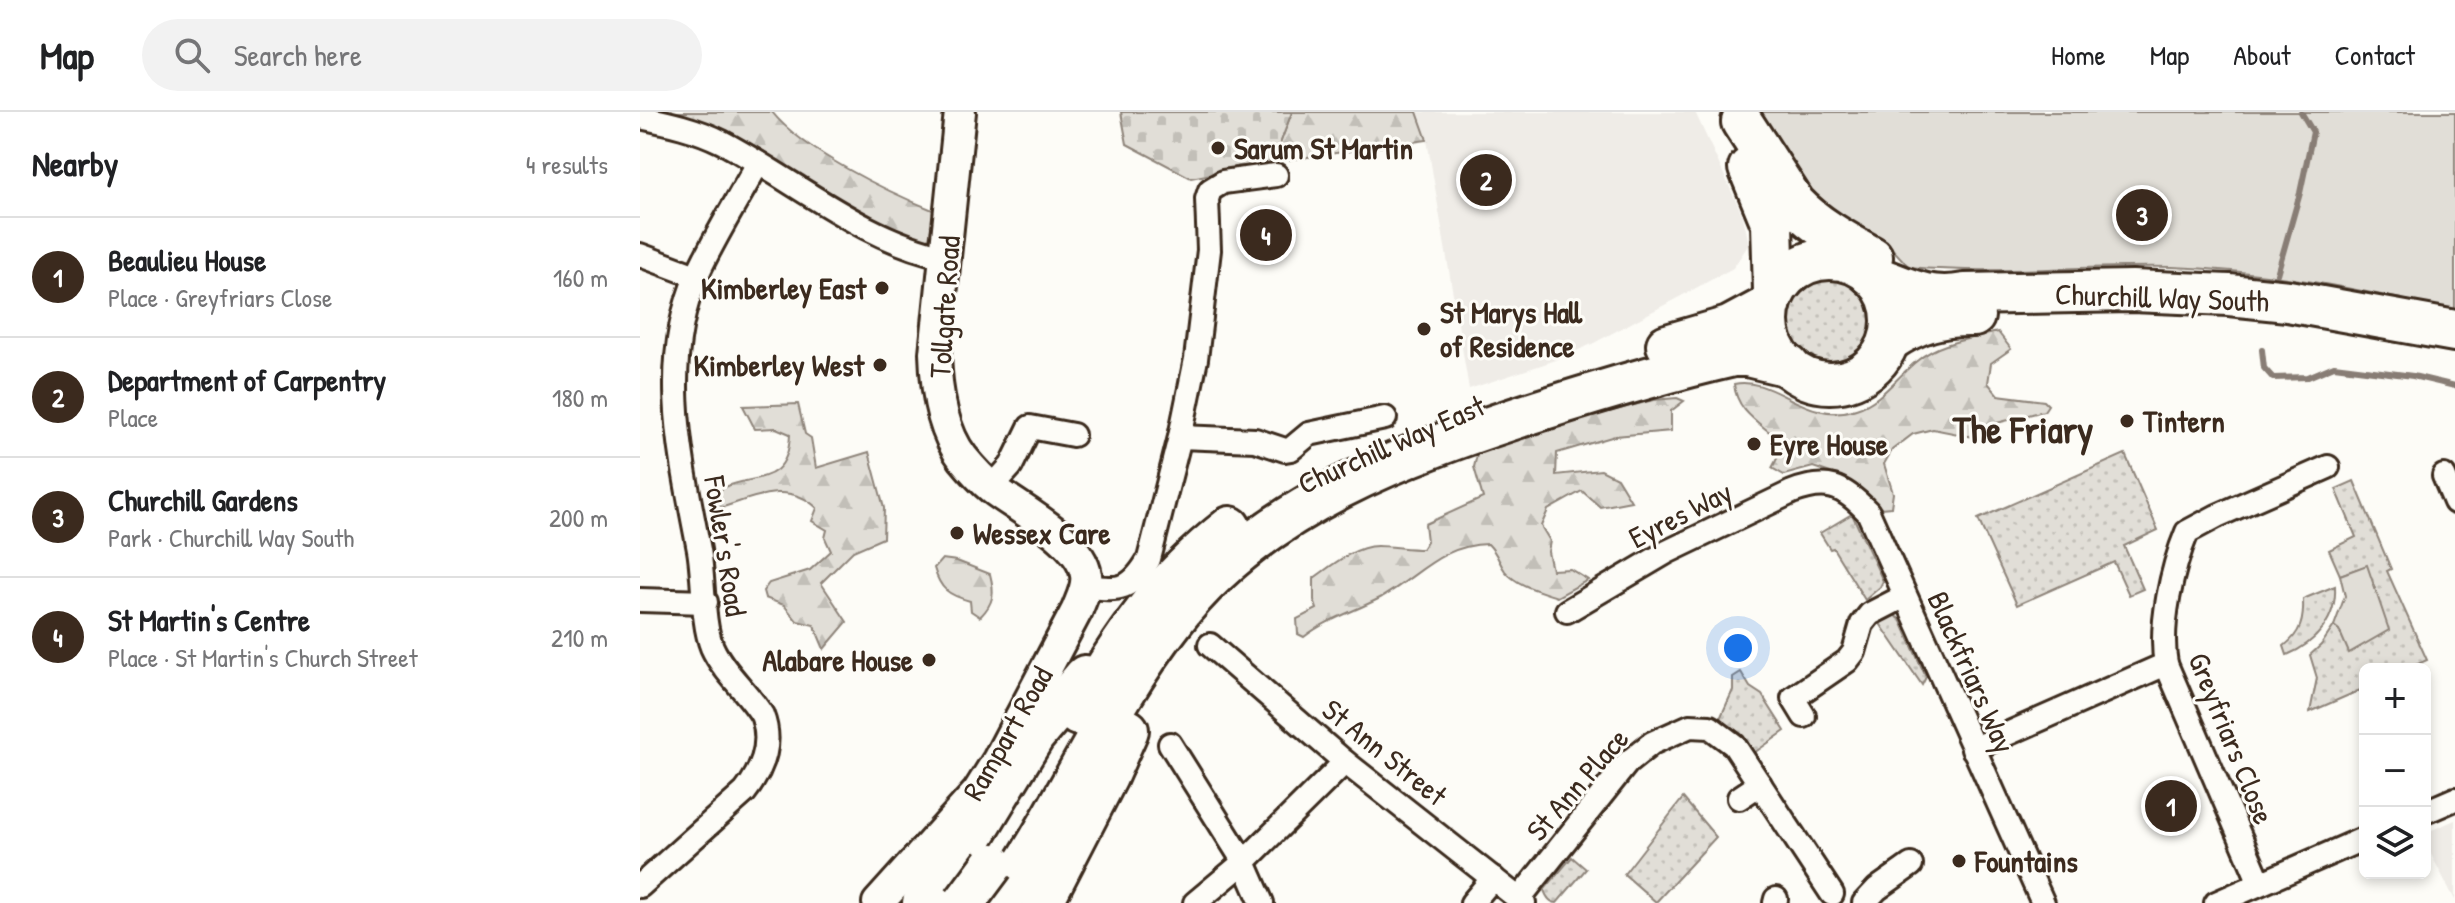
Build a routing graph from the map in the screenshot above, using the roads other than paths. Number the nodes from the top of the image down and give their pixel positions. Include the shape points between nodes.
1 (960, 112) edge
2 (1734, 115) edge
3 (640, 117) edge
4 (758, 163) junction
5 (1276, 175) dead end
6 (640, 255) edge
7 (946, 257) junction
8 (1855, 267) junction
9 (696, 276) junction
10 (1965, 294) junction
11 (1772, 298) junction
12 (2009, 317) junction
13 (2455, 331) edge
14 (1889, 341) junction
15 (2455, 356) edge
16 (1702, 363) junction
17 (1789, 366) junction
18 (1385, 418) dead end
19 (1073, 435) dead end
20 (1180, 437) junction
21 (2328, 467) dead end
22 (2444, 476) dead end
23 (1826, 484) joint
24 (991, 488) junction
25 (2455, 502) edge
26 (1086, 586) junction
27 (1905, 596) junction
28 (640, 600) edge
29 (706, 602) junction
30 (1567, 611) dead end
31 (1145, 635) junction
32 (1210, 645) dead end
33 (2166, 664) junction
34 (1804, 716) dead end
35 (1170, 744) dead end
36 (1973, 749) junction
37 (1345, 762) junction
38 (1760, 784) junction
39 (1739, 798) dead end
40 (2455, 799) edge
41 (2431, 809) edge
42 (2359, 841) edge
43 (1244, 862) junction
44 (1911, 865) dead end
45 (1493, 878) junction
46 (2260, 883) junction
47 (958, 885) edge
48 (640, 886) edge
49 (1007, 891) edge
50 (1832, 894) dead end
51 (1521, 901) edge
52 (878, 903) edge
53 (923, 903) edge
54 (1195, 903) edge
55 (1262, 903) edge
56 (1472, 903) edge
57 (1864, 903) edge
58 (2043, 903) edge
59 (2216, 903) edge

1 - 7 street, Tollgate Road
2 - 8 highway via 1787,213
2 - 10 highway via 1805,215 1915,279
2 - 11 highway via 1772,224
3 - 4 street via 721,141
4 - 7 street via 897,243
4 - 9 street, Fowler's Road
5 - 20 street via 1223,182 1210,190 1204,307
6 - 9 street
7 - 24 street, Tollgate Road via 936,382 958,451
8 - 10 highway, Churchill Way South via 1934,297
8 - 11 highway via 1809,263
8 - 14 highway via 1881,286 1890,304
9 - 29 street, Fowler's Road via 679,333 675,383
10 - 13 highway, Churchill Way South via 2229,295
11 - 17 highway via 1772,341
11 - 31 highway, Churchill Way East via 1729,327 1526,387 1331,465 1272,498 1207,547 1157,594
12 - 14 highway, Churchill Way South via 1933,318
12 - 15 highway, Churchill Way South via 2168,316 2261,324
12 - 16 highway via 1924,338 1872,383 1843,397 1815,396 1743,367
14 - 17 highway via 1872,366 1845,381 1815,381
16 - 17 highway, Churchill Way East via 1747,356
16 - 31 highway, Churchill Way East via 1493,425 1325,496 1270,529
18 - 20 street via 1309,434 1285,450 1255,440
19 - 24 street via 1030,427 1011,466
20 - 26 street via 1149,559 1139,576 1121,588
21 - 33 street, Greyfriars Close via 2187,532 2165,622
22 - 25 street
23 - 27 street, Blackfriars Way via 1844,491 1868,512
23 - 30 street, Eyres Way via 1792,492 1667,552
24 - 26 street, Tollgate Road via 1072,548 1083,563
26 - 52 street, Rampart Road via 978,792
27 - 34 street via 1870,614 1847,661 1793,698
27 - 36 street, Blackfriars Way
28 - 29 street
29 - 48 street, Fowler's Road via 713,649 766,725 763,763 730,808
31 - 47 highway via 1087,674 1034,736 985,819
31 - 49 highway, Churchill Way East
31 - 49 highway via 1141,700 1107,777
32 - 37 street, St Ann Street
33 - 36 street
33 - 46 street, Greyfriars Close
35 - 43 street
36 - 58 street, Blackfriars Way
37 - 43 street
37 - 45 street, St Ann Street
38 - 39 street
38 - 50 street, St Ann Place
38 - 51 street, St Ann Place via 1723,734 1690,726 1670,733 1627,763
40 - 41 street
42 - 46 street
43 - 54 street
43 - 55 street
44 - 57 street
45 - 51 street, St Ann Street
45 - 56 street
46 - 59 street
47 - 49 highway, Churchill Way East, bridge
47 - 53 highway

